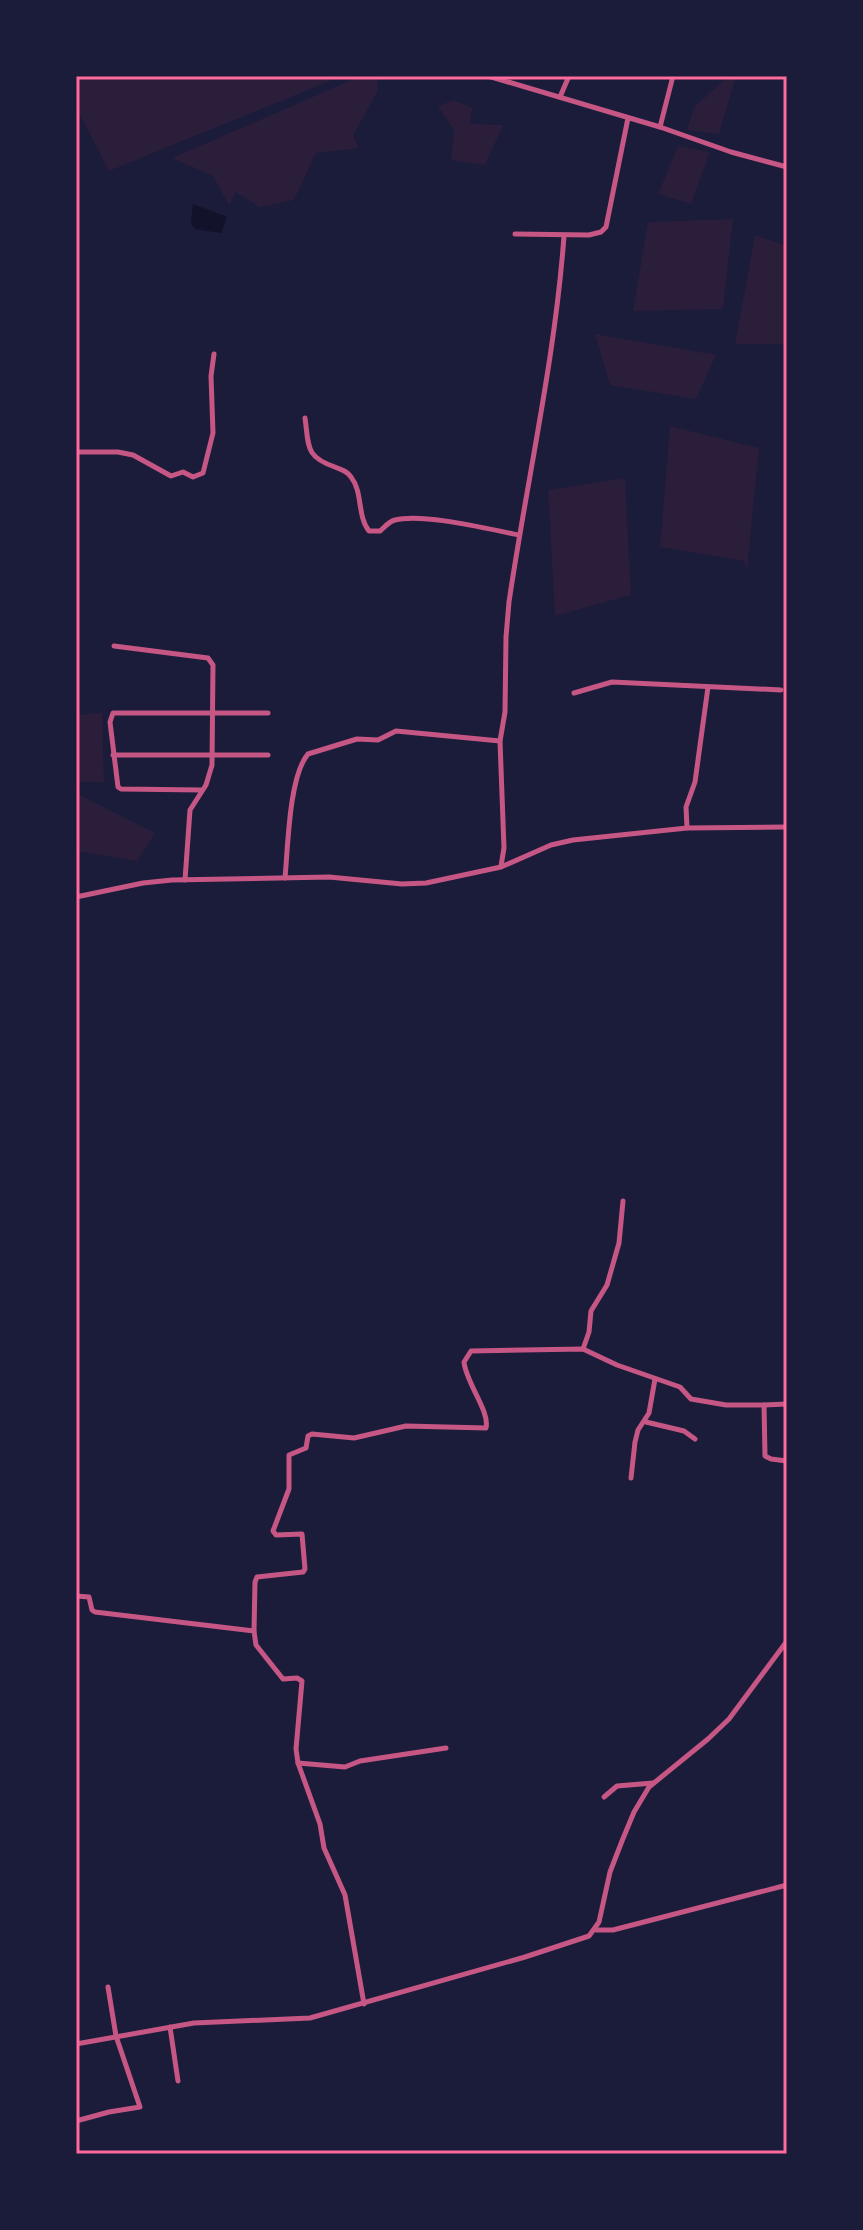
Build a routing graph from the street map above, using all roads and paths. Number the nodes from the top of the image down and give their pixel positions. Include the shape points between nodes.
1 (488, 76) edge
2 (569, 76) edge
3 (673, 76) edge
4 (560, 97) junction
5 (628, 118) junction
6 (660, 127) junction
7 (787, 167) edge
8 (515, 234) dead end
9 (564, 236) junction
10 (214, 354) dead end
11 (305, 418) dead end
12 (76, 452) edge
13 (519, 535) junction
14 (114, 646) dead end
15 (708, 687) junction
16 (781, 690) dead end
17 (574, 693) dead end
18 (268, 713) dead end
19 (213, 714) junction
20 (500, 741) junction
21 (113, 755) junction
22 (268, 755) dead end
23 (212, 756) junction
24 (202, 790) junction
25 (787, 827) edge
26 (687, 828) junction
27 (501, 867) junction
28 (285, 878) junction
29 (185, 880) junction
30 (76, 897) edge
31 (623, 1201) dead end
32 (583, 1349) junction
33 (655, 1379) junction
34 (787, 1404) edge
35 (764, 1405) junction
36 (646, 1422) junction
37 (695, 1439) dead end
38 (787, 1461) edge
39 (631, 1478) dead end
40 (76, 1596) edge
41 (254, 1631) junction
42 (787, 1641) edge
43 (446, 1748) dead end
44 (298, 1763) junction
45 (654, 1783) junction
46 (604, 1797) dead end
47 (787, 1885) edge
48 (596, 1930) junction
49 (108, 1987) dead end
50 (364, 2004) junction
51 (170, 2027) junction
52 (116, 2036) junction
53 (76, 2044) edge
54 (178, 2081) dead end
55 (76, 2121) edge

1 - 4 street
2 - 4 street
3 - 6 street
4 - 5 street
5 - 6 street
5 - 9 street via 606,227 589,235
6 - 7 street
8 - 9 street
9 - 13 street via 548,378
10 - 12 street via 213,433 200,476 171,476 118,452
11 - 13 street via 310,452 351,476 369,531 403,519 458,522
13 - 20 street
14 - 19 street via 208,658 215,674
15 - 16 street
15 - 17 street via 612,682
15 - 26 street via 695,782 686,807
18 - 19 street
19 - 21 street via 113,713
19 - 23 street
20 - 27 street
20 - 28 street via 396,731 378,740 357,739 308,754 300,766 292,809
21 - 23 street
21 - 24 street via 121,789
22 - 23 street
23 - 24 street
24 - 29 street via 190,810
25 - 26 street
26 - 27 street via 573,840
27 - 28 street via 414,884
28 - 29 street
29 - 30 street
31 - 32 street via 619,1243 607,1285 591,1311
32 - 33 street
32 - 41 street via 483,1350 467,1355 466,1376 487,1419 486,1428 406,1426 366,1437 308,1436 306,1448 289,1455 289,1489 273,1531 302,1534 304,1571 257,1577
33 - 35 street via 680,1387 691,1399
33 - 36 street
34 - 35 street
35 - 38 street via 765,1456
36 - 37 street
36 - 39 street via 638,1430
40 - 41 street via 89,1597 95,1612
41 - 44 street via 256,1645 283,1679 302,1681
42 - 45 street via 729,1719
43 - 44 street via 345,1767
44 - 50 street via 348,1907
45 - 46 street via 614,1787
45 - 48 street via 634,1812 610,1872
47 - 48 street
48 - 50 street via 581,1940
49 - 52 street
50 - 51 street via 299,2019
51 - 52 street
51 - 54 street
52 - 53 street
52 - 55 street via 140,2107

